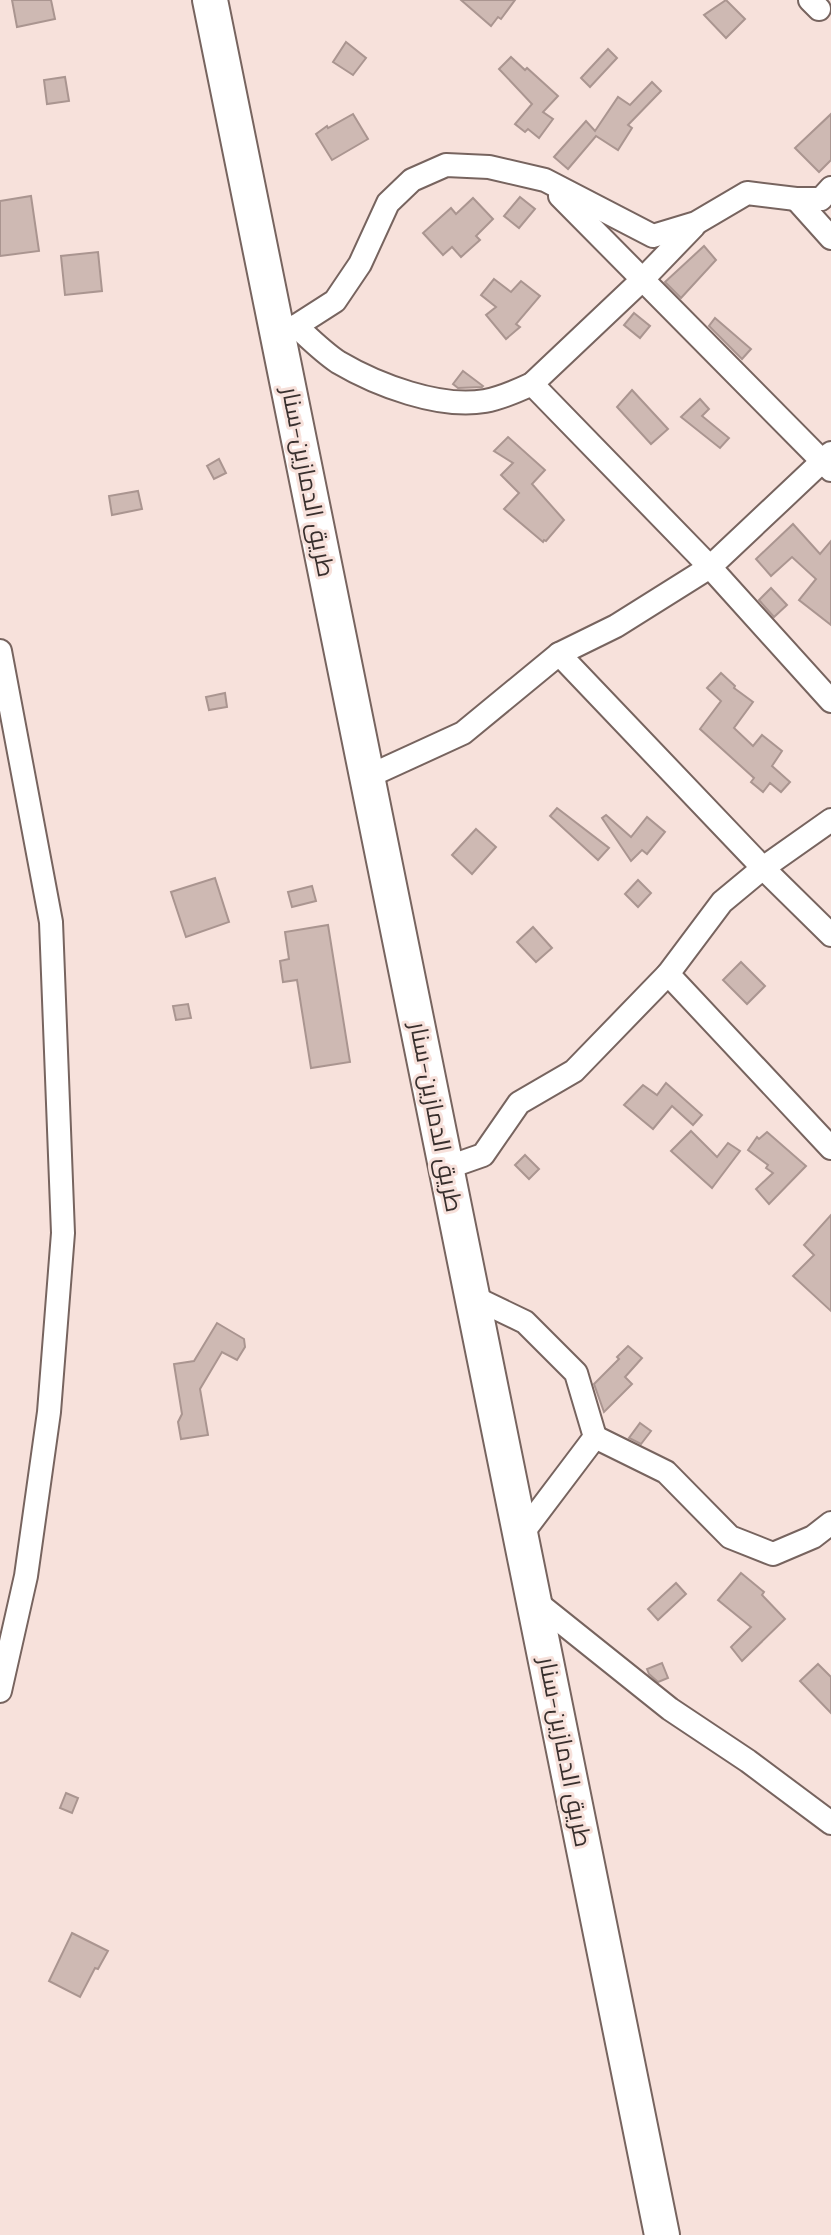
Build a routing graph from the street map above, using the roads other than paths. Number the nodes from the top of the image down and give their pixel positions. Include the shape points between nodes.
1 (210, 0) edge
2 (545, 180) junction
3 (831, 188) edge
4 (796, 199) junction
5 (696, 223) junction
6 (831, 238) edge
7 (642, 280) junction
8 (286, 328) junction
9 (532, 384) junction
10 (828, 461) edge
11 (710, 567) junction
12 (0, 651) edge
13 (559, 654) junction
14 (831, 701) edge
15 (367, 777) junction
16 (831, 820) edge
17 (763, 868) junction
18 (831, 935) edge
19 (668, 974) junction
20 (831, 1148) edge
21 (446, 1168) junction
22 (473, 1297) junction
23 (595, 1437) junction
24 (831, 1523) edge
25 (521, 1535) junction
26 (535, 1601) junction
27 (0, 1691) edge
28 (831, 1823) edge
29 (662, 2235) edge

1 - 8 highway, طريق الدمازين-سنار
2 - 5 street via 653,236
2 - 7 street
2 - 8 street via 489,167 446,165 412,180 388,203 360,264 335,301
3 - 4 street via 821,199
4 - 5 street via 747,193
4 - 6 street
5 - 7 street
7 - 9 street
7 - 10 street
8 - 9 street via 378,383 443,401 484,401
8 - 15 highway, طريق الدمازين-سنار
9 - 11 street
10 - 11 street
11 - 13 street via 616,626
11 - 14 street
12 - 27 street via 51,922 63,1233 47,1427 26,1576
13 - 15 street via 463,733
13 - 17 street
15 - 21 highway, طريق الدمازين-سنار
16 - 17 street
17 - 18 street
17 - 19 street via 722,902
19 - 20 street
19 - 21 street via 574,1071 519,1103 483,1155
21 - 22 highway, طريق الدمازين-سنار
22 - 23 street via 525,1322 576,1373
22 - 25 highway, طريق الدمازين-سنار
23 - 24 street via 666,1472 730,1537 773,1554
23 - 25 street
25 - 26 highway, طريق الدمازين-سنار
26 - 28 street via 670,1709
26 - 29 highway, طريق الدمازين-سنار

